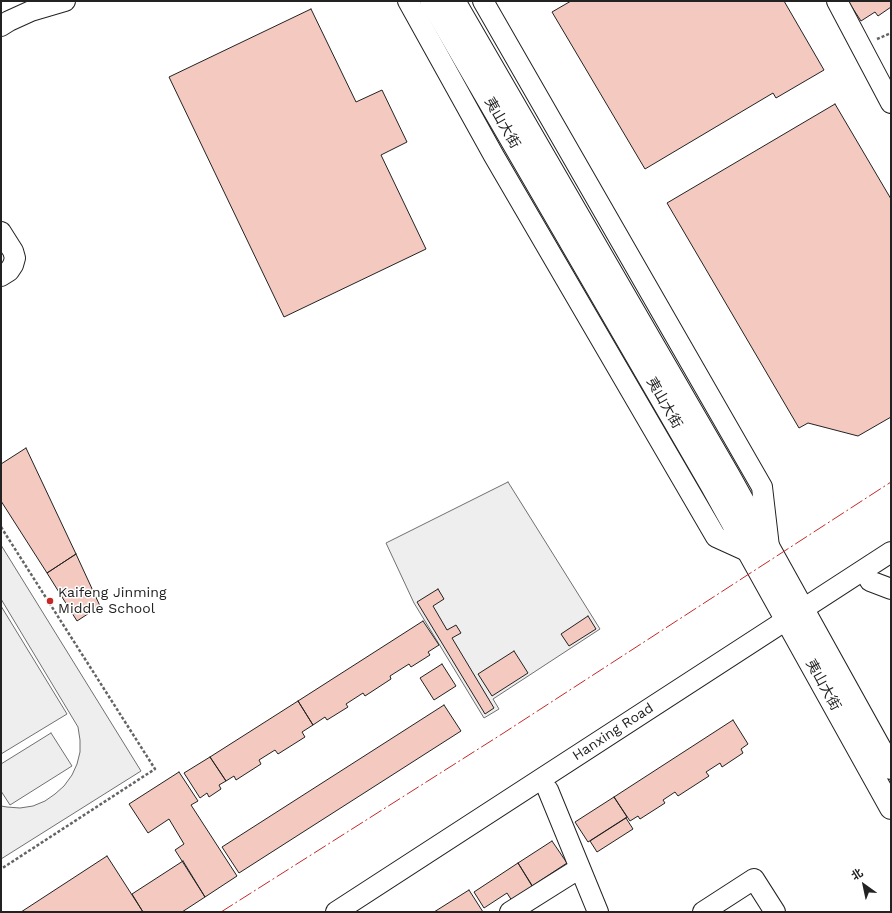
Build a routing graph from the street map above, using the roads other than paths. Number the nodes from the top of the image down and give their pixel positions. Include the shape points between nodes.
1 (65, 1) edge
2 (408, 1) edge
3 (431, 1) edge
4 (454, 1) edge
5 (483, 1) edge
6 (837, 1) edge
7 (1, 26) edge
8 (891, 103) edge
9 (1, 232) edge
10 (1, 276) edge
11 (759, 549) junction
12 (891, 552) edge
13 (891, 568) edge
14 (870, 581) junction
15 (891, 589) edge
16 (798, 620) junction
17 (891, 768) edge
18 (548, 790) junction
19 (891, 808) edge
20 (580, 868) junction
21 (336, 912) edge
22 (360, 912) edge
23 (510, 912) edge
24 (598, 912) edge
25 (703, 912) edge
26 (775, 912) edge

1 - 7 street via 31,11
2 - 11 street via 494,156 716,537
3 - 11 main road, 夷山大街 via 712,486
4 - 11 main road, 夷山大街 via 729,476
5 - 11 street via 762,487
6 - 8 street
9 - 10 street via 15,258 9,271
11 - 16 main road, 夷山大街
12 - 16 street, Hanxing Road
13 - 14 street, Hanxing Road
14 - 15 street
14 - 16 street, Hanxing Road
16 - 17 main road, 夷山大街
16 - 18 street, Hanxing Road
16 - 19 main road, 夷山大街
16 - 21 street, Hanxing Road
18 - 20 street
18 - 22 street, Hanxing Road
20 - 23 street
20 - 24 street
25 - 26 street via 754,879

